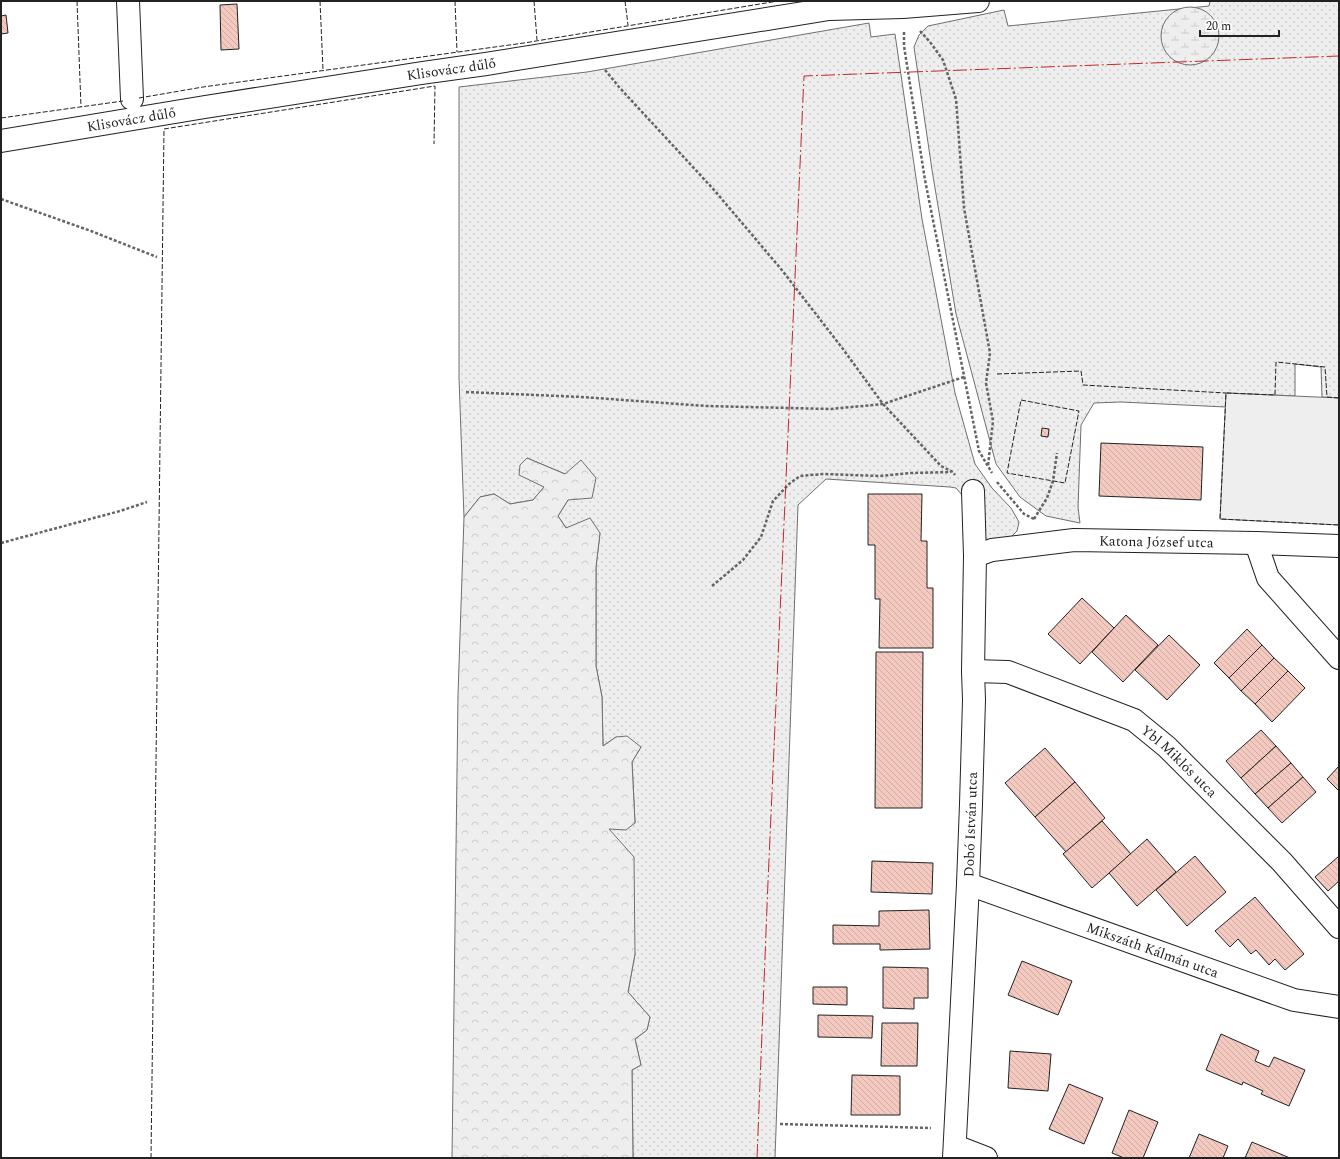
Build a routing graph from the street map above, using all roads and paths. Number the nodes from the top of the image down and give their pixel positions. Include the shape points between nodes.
1 (128, 1) edge
2 (978, 1) edge
3 (903, 11) junction
4 (590, 48) junction
5 (132, 100) dead end
6 (1, 141) edge
7 (1, 199) edge
8 (156, 257) dead end
9 (964, 376) junction
10 (466, 392) dead end
11 (884, 404) junction
12 (1057, 453) dead end
13 (988, 467) junction
14 (953, 472) junction
15 (963, 481) joint
16 (147, 502) dead end
17 (1034, 519) junction
18 (1041, 523) dead end
19 (1, 543) edge
20 (1256, 543) junction
21 (1339, 546) edge
22 (975, 556) junction
23 (712, 586) dead end
24 (1339, 658) edge
25 (973, 671) junction
26 (968, 884) junction
27 (1339, 926) edge
28 (1339, 1007) edge
29 (780, 1124) dead end
30 (955, 1144) edge
31 (986, 1158) edge

1 - 5 street
2 - 3 street, Klisovácz dűlő
3 - 4 street, Klisovácz dűlő via 829,9
3 - 9 path via 904,46 925,180
3 - 13 path via 943,60 956,99 964,208 990,353 986,383 993,421
4 - 6 street, Klisovácz dűlő
4 - 11 path via 619,87 715,190 781,269
7 - 8 path
9 - 11 path
9 - 13 path via 979,451
10 - 11 path via 706,406 831,409
11 - 14 path via 941,466
12 - 17 path via 1053,481 1047,498
13 - 17 path via 996,482 1024,514
14 - 15 path
14 - 23 path via 880,476 800,476 773,501 761,537 743,560
15 - 22 street, Dobó István utca
16 - 19 path
17 - 18 path
20 - 21 street, Katona József utca
20 - 22 street, Katona József utca via 1074,540 992,550
20 - 24 street via 1268,578
22 - 25 street, Dobó István utca
25 - 26 street, Dobó István utca
25 - 27 street, Ybl Miklós utca via 1008,672 1134,720 1167,747 1277,857
26 - 28 street, Mikszáth Kálmán utca via 1294,1000
26 - 30 street, Dobó István utca
29 - 30 path
30 - 31 street

